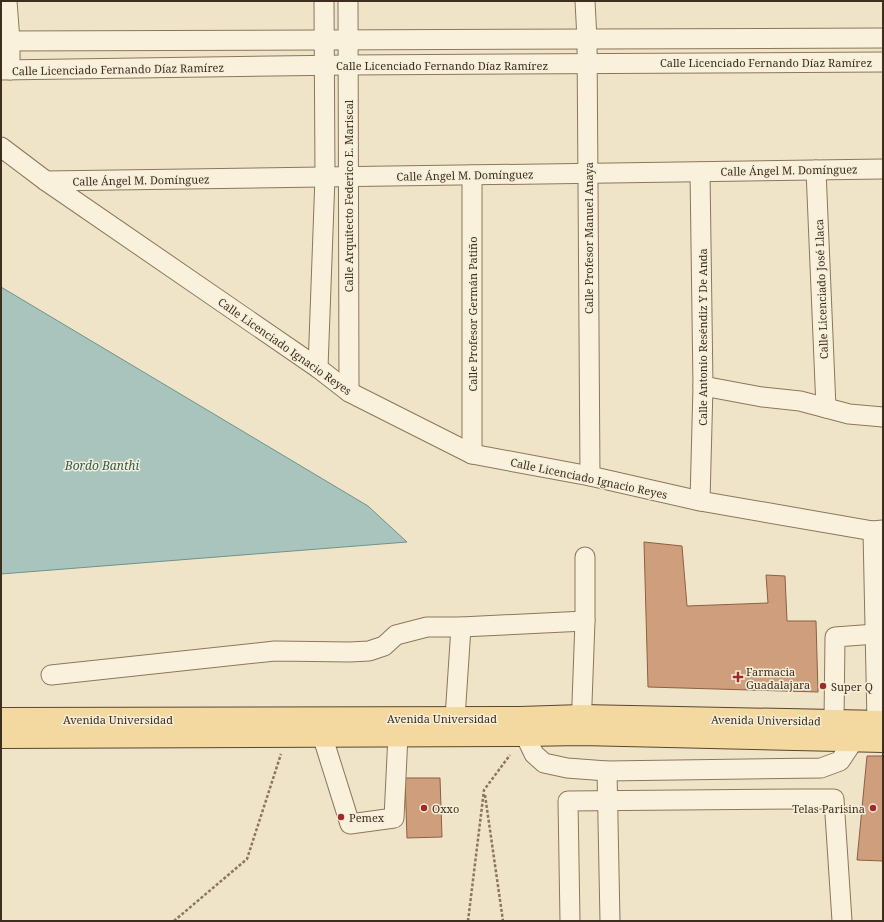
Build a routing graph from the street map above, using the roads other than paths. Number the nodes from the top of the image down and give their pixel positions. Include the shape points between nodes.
1 (7, 1) edge
2 (324, 1) edge
3 (348, 1) edge
4 (585, 1) edge
5 (883, 38) edge
6 (587, 39) junction
7 (324, 40) junction
8 (348, 40) junction
9 (5, 41) edge
10 (883, 62) edge
11 (587, 64) junction
12 (324, 66) junction
13 (348, 66) junction
14 (6, 70) edge
15 (1, 147) edge
16 (883, 169) edge
17 (816, 170) junction
18 (700, 172) junction
19 (588, 173) junction
20 (472, 175) junction
21 (348, 176) junction
22 (325, 177) junction
23 (46, 181) junction
24 (318, 368) junction
25 (703, 386) junction
26 (349, 392) junction
27 (826, 408) junction
28 (883, 417) edge
29 (472, 454) junction
30 (590, 476) junction
31 (700, 501) junction
32 (878, 530) edge
33 (585, 558) dead end
34 (585, 622) junction
35 (461, 627) junction
36 (876, 634) junction
37 (52, 675) dead end
38 (456, 718) junction
39 (1, 719) edge
40 (834, 721) junction
41 (581, 725) junction
42 (881, 728) edge
43 (322, 735) junction
44 (398, 735) junction
45 (525, 735) junction
46 (1, 737) edge
47 (854, 740) junction
48 (607, 771) junction
49 (607, 800) junction
50 (570, 921) edge
51 (610, 921) edge
52 (842, 921) edge

1 - 9 street
2 - 7 street, Calle Arquitecto Federico E. Mariscal
3 - 8 street, Calle Arquitecto Federico E. Mariscal
4 - 6 street, Calle Profesor Manuel Anaya
5 - 6 street
6 - 8 street
6 - 11 street, Calle Profesor Manuel Anaya
7 - 8 street
7 - 9 street
7 - 12 street, Calle Arquitecto Federico E. Mariscal
8 - 13 street, Calle Arquitecto Federico E. Mariscal
9 - 14 street
10 - 11 street, Calle Licenciado Fernando Díaz Ramírez
11 - 13 street, Calle Licenciado Fernando Díaz Ramírez
11 - 19 street, Calle Profesor Manuel Anaya
12 - 13 street, Calle Licenciado Fernando Díaz Ramírez
12 - 14 street, Calle Licenciado Fernando Díaz Ramírez
12 - 22 street, Calle Arquitecto Federico E. Mariscal
13 - 21 street, Calle Arquitecto Federico E. Mariscal
15 - 23 street, Calle Licenciado Ignacio Reyes
16 - 17 street, Calle Ángel M. Domínguez
17 - 18 street, Calle Ángel M. Domínguez
17 - 27 street, Calle Licenciado José Llaca
18 - 19 street, Calle Ángel M. Domínguez
18 - 25 street, Calle Antonio Reséndiz Y De Anda
19 - 20 street, Calle Ángel M. Domínguez
19 - 30 street, Calle Profesor Manuel Anaya
20 - 21 street, Calle Ángel M. Domínguez
20 - 29 street, Calle Profesor Germán Patiño
21 - 22 street, Calle Ángel M. Domínguez
21 - 26 street, Calle Arquitecto Federico E. Mariscal
22 - 23 street, Calle Ángel M. Domínguez
22 - 24 street, Calle Arquitecto Federico E. Mariscal
23 - 24 street, Calle Licenciado Ignacio Reyes
24 - 26 street, Calle Licenciado Ignacio Reyes
25 - 27 street via 800,401
25 - 31 street, Calle Antonio Reséndiz Y De Anda
26 - 29 street, Calle Licenciado Ignacio Reyes
27 - 28 street via 849,414
29 - 30 street, Calle Licenciado Ignacio Reyes
30 - 31 street, Calle Licenciado Ignacio Reyes
31 - 32 street, Calle Licenciado Ignacio Reyes
32 - 36 street
33 - 34 street
34 - 35 street
34 - 41 street
35 - 37 street via 427,627 396,635 384,646 369,651 275,651
35 - 38 street
36 - 40 street via 835,637
36 - 42 street
38 - 39 main road, Avenida Universidad
38 - 41 main road, Avenida Universidad via 520,718
40 - 41 main road, Avenida Universidad
40 - 42 main road, Avenida Universidad
41 - 45 main road, Avenida Universidad
41 - 47 main road, Avenida Universidad
42 - 47 main road, Avenida Universidad
43 - 44 main road, Avenida Universidad
43 - 44 street via 350,824 394,818
43 - 46 main road, Avenida Universidad
44 - 45 main road, Avenida Universidad
45 - 48 street via 534,754 544,763 567,768
47 - 48 street via 840,761 821,768
48 - 49 street
49 - 50 street via 568,800
49 - 51 street
49 - 52 street via 834,799

